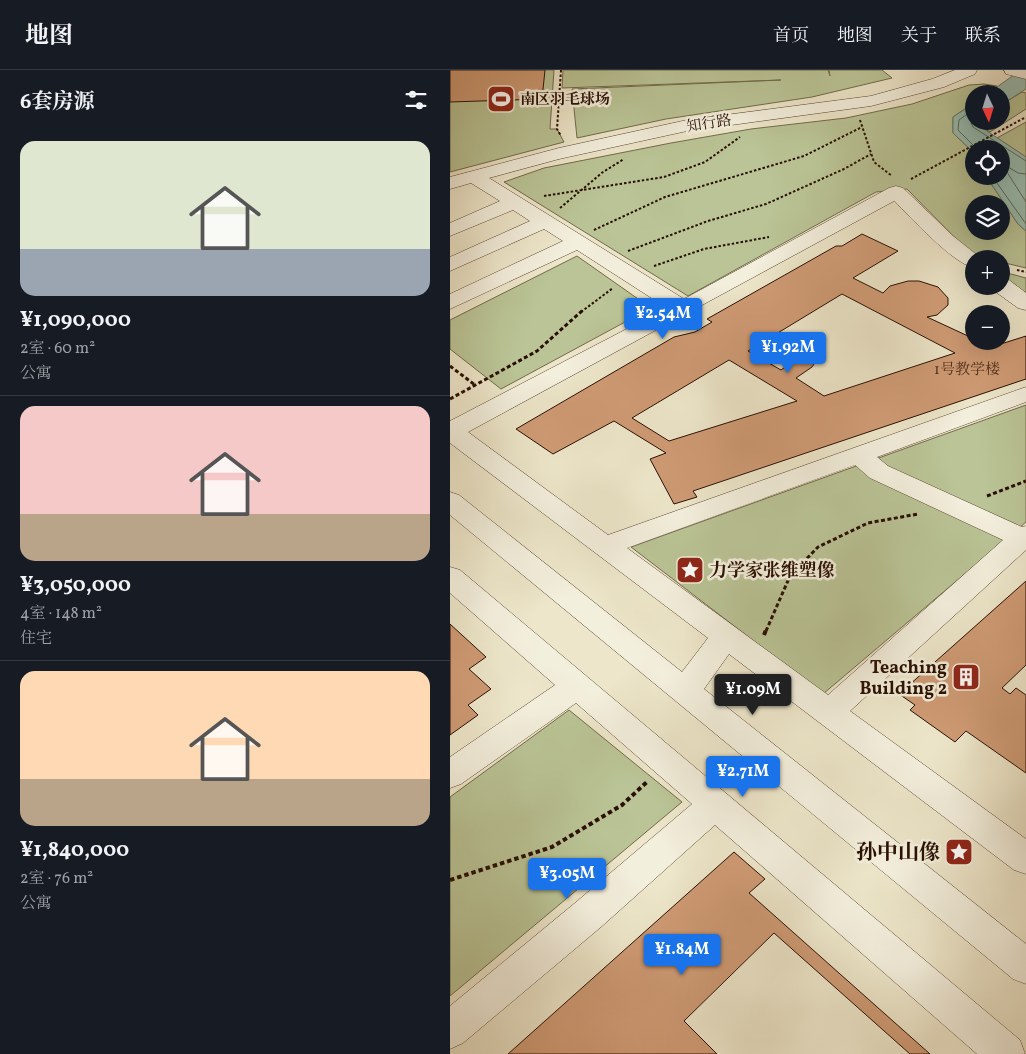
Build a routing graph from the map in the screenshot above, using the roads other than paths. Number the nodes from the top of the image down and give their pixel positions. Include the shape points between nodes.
1 (970, 70) edge
2 (1012, 70) edge
3 (1026, 74) edge
4 (473, 176) junction
5 (450, 183) edge
6 (515, 202) junction
7 (544, 222) junction
8 (450, 230) edge
9 (578, 242) junction
10 (965, 255) edge
11 (450, 265) edge
12 (1010, 291) edge
13 (450, 302) edge
14 (1026, 303) edge
15 (683, 308) junction
16 (1026, 394) edge
17 (450, 431) edge
18 (860, 455) junction
19 (450, 500) edge
20 (1024, 537) edge
21 (605, 546) junction
22 (450, 578) edge
23 (726, 636) junction
24 (577, 686) junction
25 (685, 691) junction
26 (828, 712) junction
27 (450, 774) edge
28 (714, 805) junction
29 (1026, 859) edge
30 (1026, 967) edge
31 (450, 1030) edge
32 (1006, 1054) edge

1 - 4 street, 知行路 via 916,90 856,104 693,125 569,150
2 - 3 street
4 - 5 street, 知行路
4 - 6 street
6 - 7 street
6 - 8 street
7 - 9 street
7 - 11 street
9 - 13 street
9 - 15 street
10 - 15 street via 946,240 899,188
12 - 14 street
15 - 17 street
16 - 18 street
17 - 21 street
18 - 20 street via 879,472 953,508
18 - 21 street
19 - 25 street
20 - 26 street
21 - 23 street
22 - 24 street
23 - 25 street
23 - 26 street
24 - 27 street
24 - 28 street
25 - 30 street
26 - 29 street
28 - 31 street
28 - 32 street

